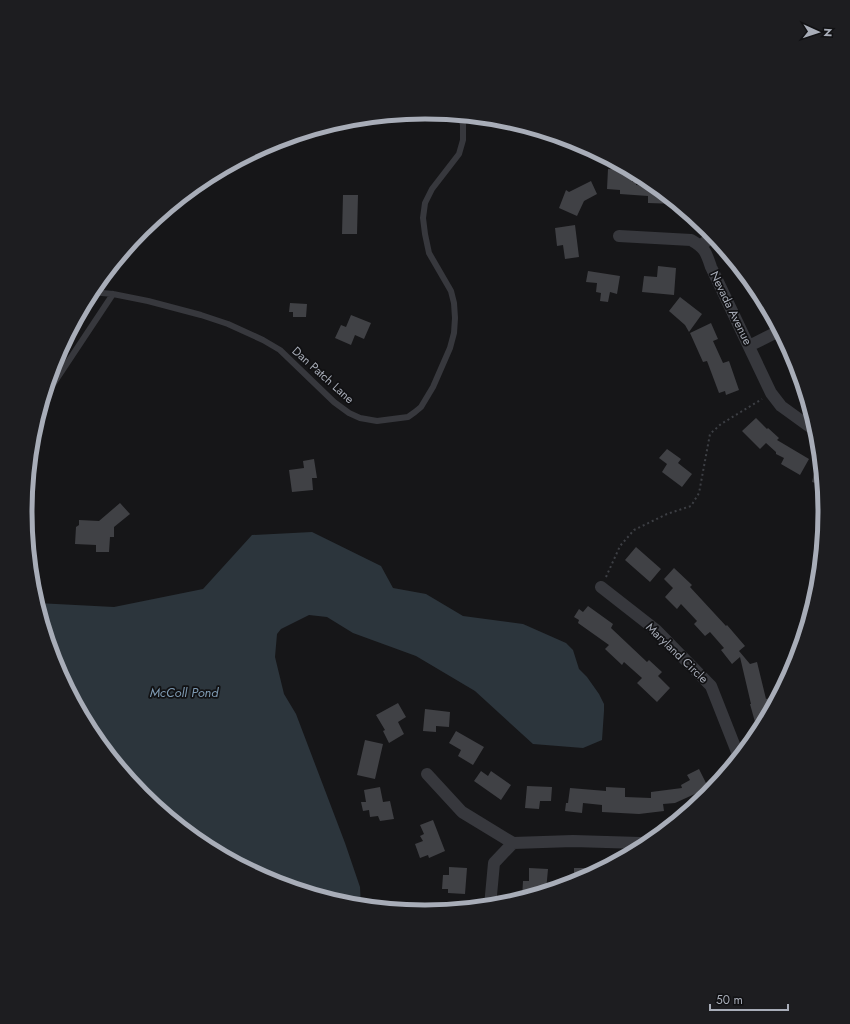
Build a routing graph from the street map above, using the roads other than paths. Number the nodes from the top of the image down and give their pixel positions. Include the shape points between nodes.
1 (462, 121) edge
2 (619, 236) dead end
3 (708, 240) edge
4 (701, 246) junction
5 (99, 293) edge
6 (113, 294) junction
7 (775, 334) edge
8 (749, 346) junction
9 (54, 382) edge
10 (808, 426) edge
11 (601, 587) road end
12 (737, 751) edge
13 (427, 774) dead end
14 (636, 843) edge
15 (513, 844) junction
16 (491, 899) edge

1 - 6 lane, Dan Patch Lane via 463,140 459,154 432,189 425,203 423,218 429,253 451,292 454,303 454,333 433,387 421,407 408,416 377,421 360,418 348,413 334,402 280,350 262,340 201,314
2 - 4 street via 691,240
3 - 4 street
4 - 8 street, Nevada Avenue
5 - 6 lane, Dan Patch Lane
6 - 9 lane
7 - 8 street
8 - 10 street, Nevada Avenue via 771,393 781,406
11 - 12 street, Maryland Circle via 656,630 711,686
13 - 15 street via 462,812
14 - 15 street via 573,841
15 - 16 street via 494,863

